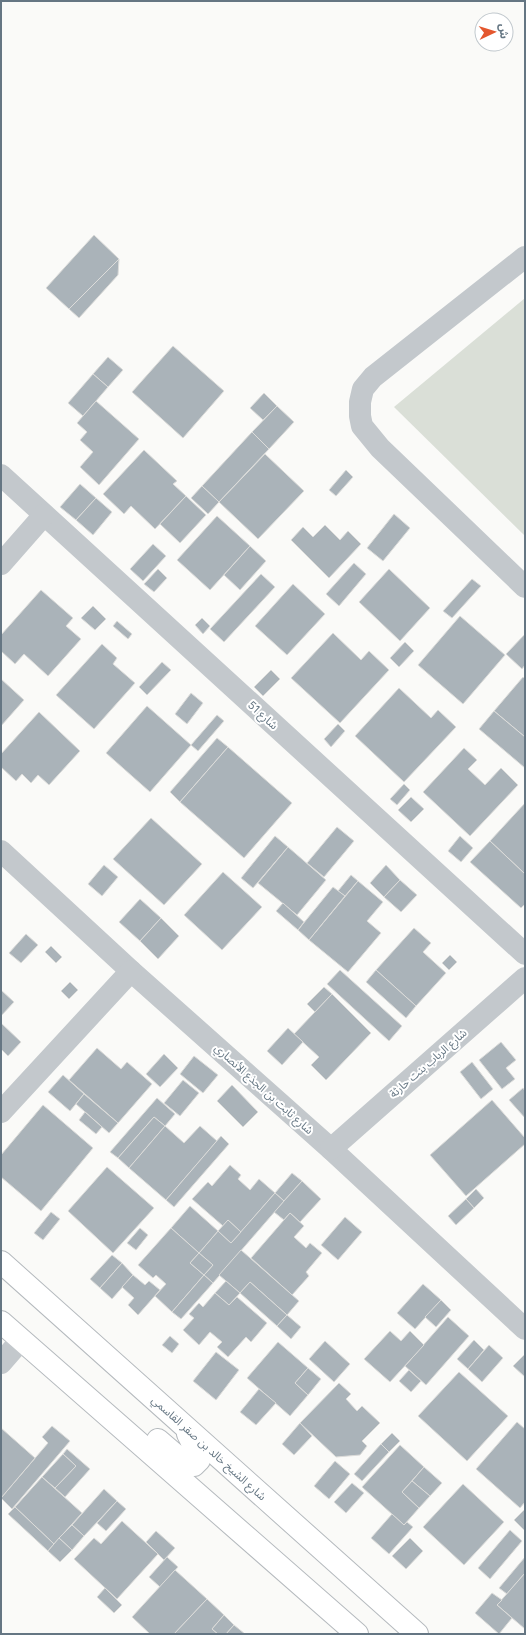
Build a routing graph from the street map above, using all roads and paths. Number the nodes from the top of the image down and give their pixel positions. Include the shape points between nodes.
1 (525, 257) edge
2 (1, 475) edge
3 (44, 515) junction
4 (1, 564) edge
5 (525, 587) edge
6 (1, 851) edge
7 (525, 954) edge
8 (131, 971) junction
9 (525, 978) edge
10 (1, 1112) edge
11 (331, 1149) junction
12 (1, 1262) edge
13 (1, 1322) edge
14 (525, 1329) edge
15 (21, 1340) junction
16 (1, 1363) edge
17 (101, 1410) junction
18 (184, 1426) junction
19 (357, 1634) edge
20 (417, 1634) edge

1 - 5 street via 373,377 363,389 360,402 362,426 380,448
2 - 3 street, شارع 51
3 - 4 street
3 - 7 street, شارع 51
6 - 8 street, شارع ثابت بن الجذع الأنصاري
8 - 10 street
8 - 11 street, شارع ثابت بن الجذع الأنصاري
9 - 11 street, شارع الرباب بنت حارثة
11 - 14 street, شارع ثابت بن الجذع الأنصاري
12 - 18 main road, شارع الشيخ خالد بن صقر القاسمي
13 - 15 main road
15 - 16 street
15 - 17 main road
17 - 18 main road via 122,1416 141,1426 186,1464 194,1465 199,1456
17 - 19 main road
18 - 20 main road, شارع الشيخ خالد بن صقر القاسمي

